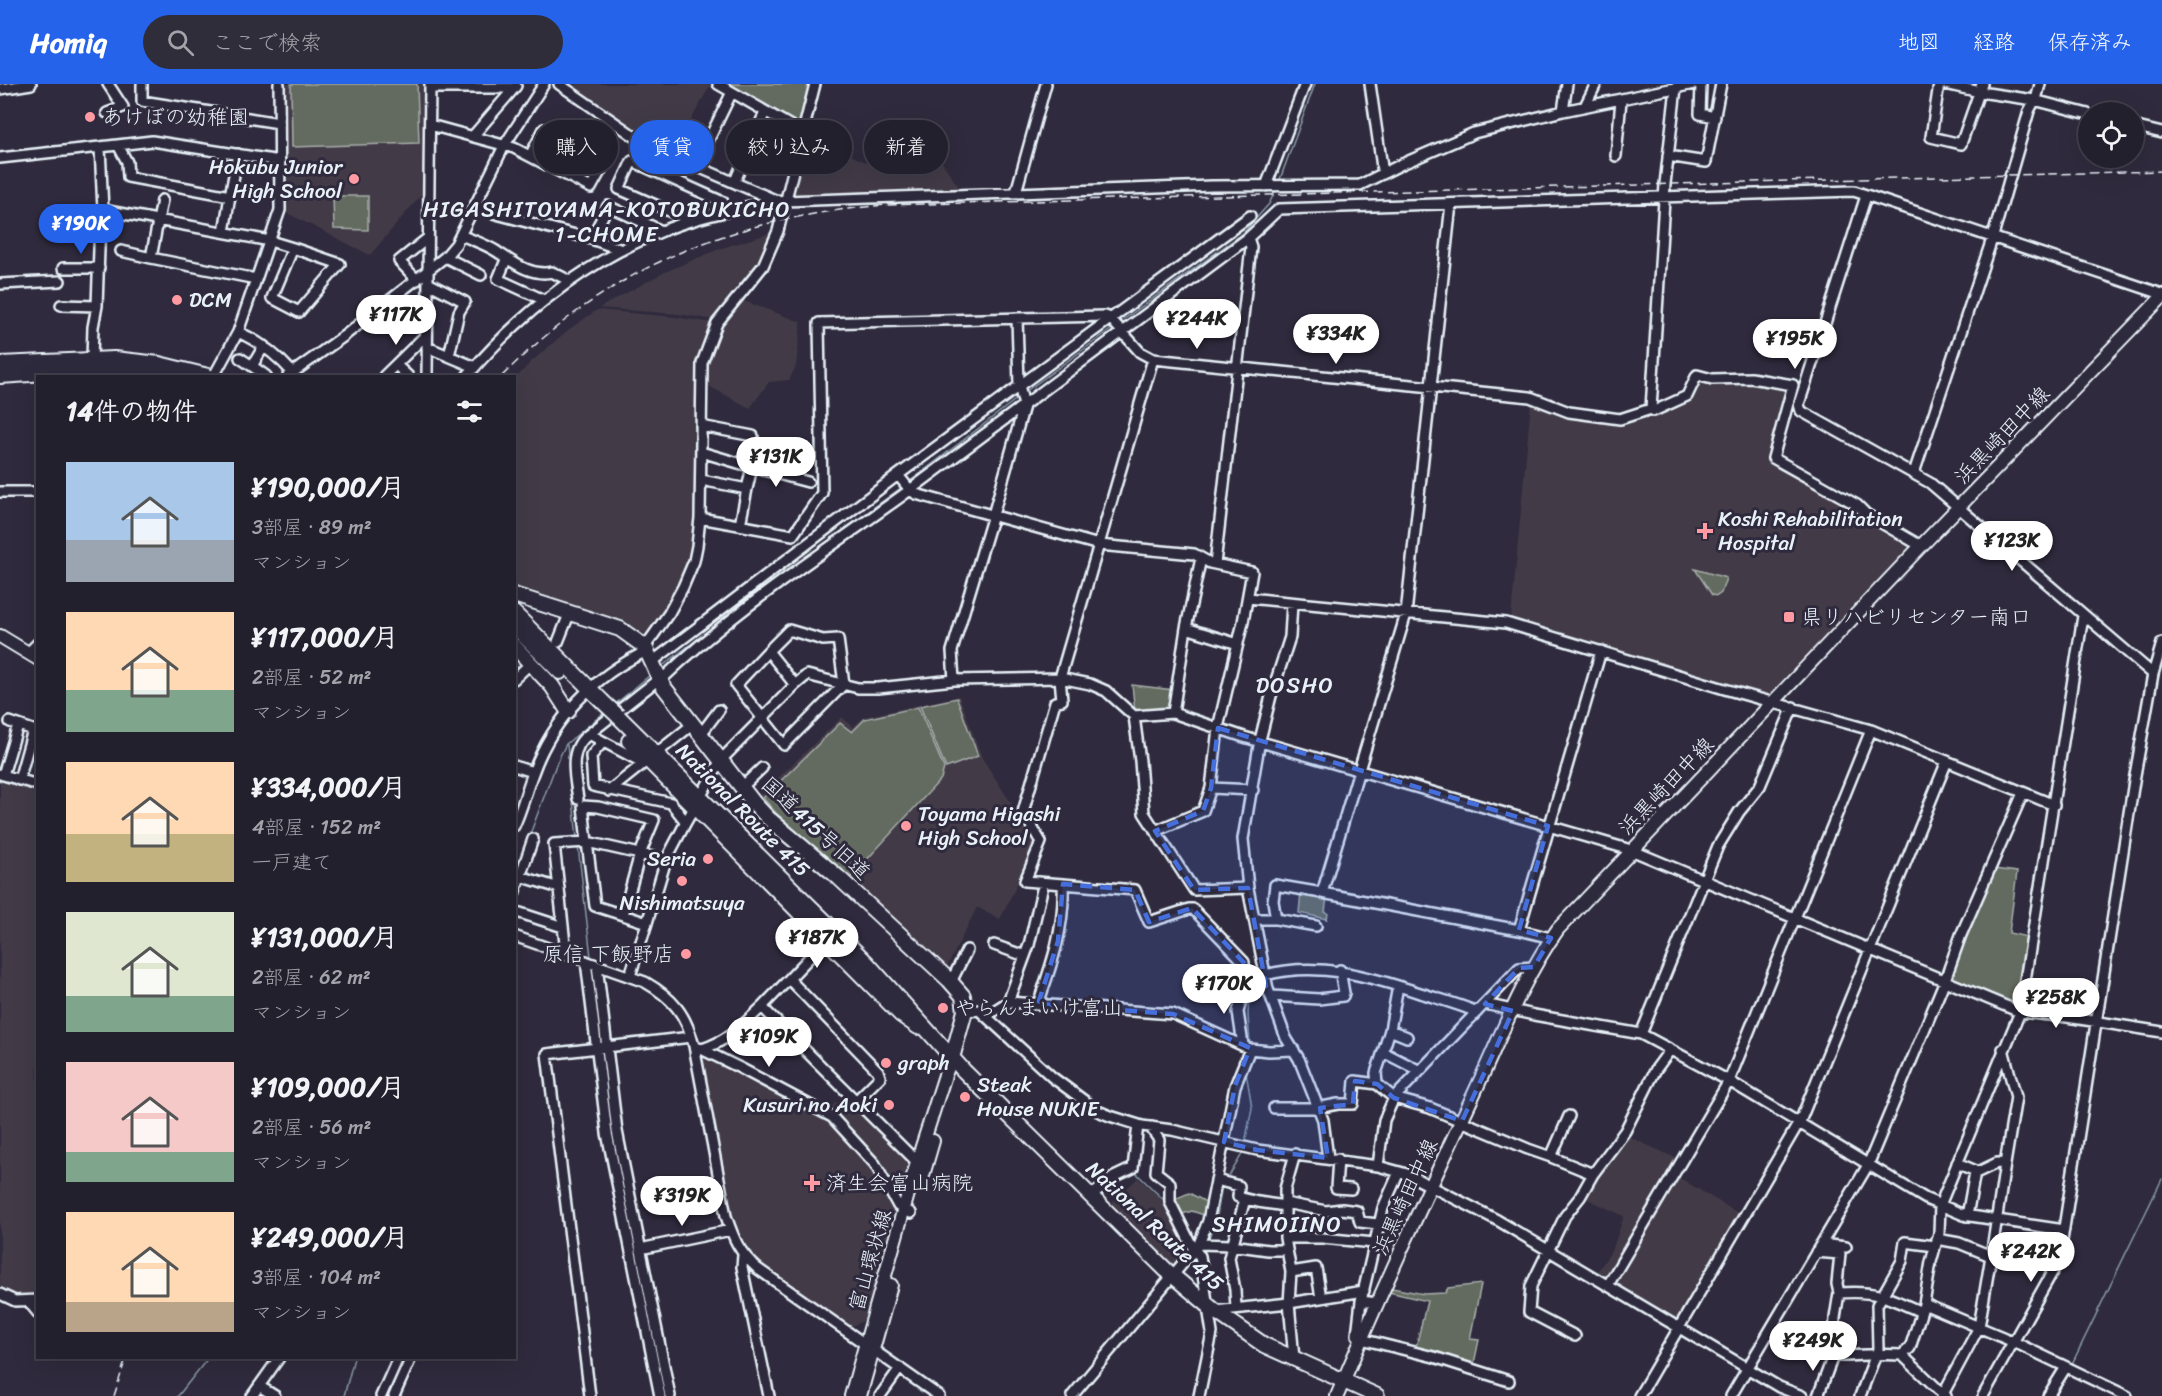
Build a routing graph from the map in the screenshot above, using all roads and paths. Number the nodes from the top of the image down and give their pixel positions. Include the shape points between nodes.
1 (31, 84) edge
2 (108, 84) edge
3 (142, 84) edge
4 (278, 84) edge
5 (544, 84) edge
6 (559, 84) edge
7 (718, 84) edge
8 (815, 84) edge
9 (1046, 84) edge
10 (1305, 84) edge
11 (1370, 84) edge
12 (1567, 84) edge
13 (1596, 84) edge
14 (1694, 84) edge
15 (1701, 84) edge
16 (1721, 84) edge
17 (1939, 84) edge
18 (1945, 84) edge
19 (2040, 84) edge
20 (430, 86) edge
21 (469, 86) edge
22 (516, 86) edge
23 (1676, 88) junction
24 (1981, 88) edge
25 (0, 89) edge
26 (1642, 89) edge
27 (732, 92) junction
28 (1621, 100) junction
29 (2034, 100) junction
30 (142, 101) junction
31 (1585, 106) junction
32 (123, 108) junction
33 (1563, 111) junction
34 (2078, 111) edge
35 (765, 112) junction
36 (107, 113) dead end
37 (1715, 117) junction
38 (779, 120) edge
39 (806, 120) edge
40 (279, 123) junction
41 (430, 125) junction
42 (2144, 128) edge
43 (714, 129) edge
44 (2161, 130) edge
45 (630, 133) edge
46 (473, 136) junction
47 (118, 145) junction
48 (504, 146) junction
49 (100, 147) junction
50 (238, 154) junction
51 (530, 156) junction
52 (1616, 156) dead end
53 (1668, 156) junction
54 (0, 158) edge
55 (280, 160) junction
56 (714, 173) edge
57 (789, 174) edge
58 (1383, 174) junction
59 (735, 181) junction
60 (1266, 186) junction
61 (591, 188) junction
62 (1016, 192) junction
63 (1866, 195) junction
64 (230, 196) junction
65 (1664, 196) junction
66 (584, 198) dead end
67 (162, 200) dead end
68 (780, 200) junction
69 (1451, 204) junction
70 (474, 208) junction
71 (102, 210) junction
72 (726, 212) junction
73 (1250, 216) dead end
74 (158, 220) junction
75 (692, 221) junction
76 (66, 231) dead end
77 (662, 231) junction
78 (100, 232) junction
79 (224, 232) junction
80 (461, 235) junction
81 (1993, 236) junction
82 (428, 238) junction
83 (1248, 238) junction
84 (591, 240) junction
85 (270, 241) junction
86 (293, 248) junction
87 (622, 250) junction
88 (121, 251) dead end
89 (445, 257) junction
90 (151, 258) junction
91 (506, 260) junction
92 (63, 268) dead end
93 (99, 268) junction
94 (428, 270) junction
95 (481, 275) dead end
96 (256, 279) junction
97 (417, 280) junction
98 (60, 281) dead end
99 (570, 282) junction
100 (428, 283) junction
101 (0, 284) edge
102 (2162, 296) edge
103 (544, 300) junction
104 (61, 305) dead end
105 (98, 306) junction
106 (1017, 318) junction
107 (1110, 318) junction
108 (238, 332) junction
109 (1121, 333) junction
110 (427, 334) junction
111 (264, 346) junction
112 (427, 347) junction
113 (449, 356) junction
114 (240, 358) dead end
115 (92, 359) junction
116 (1153, 359) junction
117 (0, 364) edge
118 (396, 364) junction
119 (252, 366) junction
120 (475, 367) junction
121 (1238, 368) junction
122 (158, 375) edge
123 (203, 375) edge
124 (215, 375) edge
125 (265, 375) edge
126 (291, 375) edge
127 (385, 375) edge
128 (407, 375) edge
129 (428, 375) edge
130 (468, 375) edge
131 (0, 376) edge
132 (1019, 385) junction
133 (1432, 388) junction
134 (1024, 406) junction
135 (1651, 409) junction
136 (701, 426) junction
137 (753, 436) dead end
138 (757, 446) dead end
139 (701, 452) junction
140 (752, 466) junction
141 (1914, 473) junction
142 (898, 474) junction
143 (701, 480) junction
144 (808, 482) dead end
145 (747, 489) junction
146 (910, 490) junction
147 (0, 492) edge
148 (36, 492) edge
149 (1958, 509) junction
150 (993, 515) junction
151 (700, 518) junction
152 (740, 525) junction
153 (793, 536) junction
154 (808, 542) junction
155 (1099, 545) junction
156 (1922, 546) junction
157 (1201, 558) junction
158 (1215, 564) junction
159 (516, 596) edge
160 (1248, 598) junction
161 (1292, 603) junction
162 (570, 612) junction
163 (1406, 614) junction
164 (516, 615) edge
165 (2083, 616) junction
166 (516, 628) edge
167 (1186, 628) junction
168 (0, 636) edge
169 (558, 642) dead end
170 (2162, 643) edge
171 (1238, 644) junction
172 (516, 648) edge
173 (768, 651) junction
174 (1601, 651) junction
175 (648, 653) junction
176 (33, 656) edge
177 (531, 663) junction
178 (2158, 673) edge
179 (516, 677) edge
180 (1060, 678) junction
181 (954, 680) junction
182 (660, 681) junction
183 (844, 684) junction
184 (795, 685) junction
185 (587, 691) junction
186 (1774, 702) junction
187 (1793, 707) junction
188 (719, 710) dead end
189 (568, 711) junction
190 (1173, 713) junction
191 (1134, 716) junction
192 (763, 719) junction
193 (1218, 728) junction
194 (697, 729) junction
195 (1871, 730) junction
196 (589, 734) junction
197 (1260, 740) junction
198 (602, 743) junction
199 (647, 758) junction
200 (722, 760) junction
201 (1947, 761) junction
202 (516, 767) edge
203 (762, 768) dead end
204 (1358, 770) junction
205 (533, 772) junction
206 (2, 774) edge
207 (19, 780) junction
208 (36, 782) edge
209 (742, 786) junction
210 (1211, 788) junction
211 (1253, 790) junction
212 (609, 791) junction
213 (2023, 793) junction
214 (578, 800) dead end
215 (698, 801) junction
216 (2054, 805) junction
217 (516, 820) edge
218 (686, 822) junction
219 (1548, 826) junction
220 (1155, 831) junction
221 (533, 838) dead end
222 (581, 841) junction
223 (1631, 850) junction
224 (640, 854) junction
225 (666, 860) junction
226 (520, 876) junction
227 (1704, 880) junction
228 (1063, 884) junction
229 (516, 888) edge
230 (559, 888) junction
231 (1248, 888) junction
232 (1042, 890) dead end
233 (1322, 893) junction
234 (516, 912) edge
235 (623, 915) junction
236 (1794, 917) junction
237 (1254, 919) junction
238 (1276, 919) junction
239 (647, 923) junction
240 (1316, 926) dead end
241 (563, 927) junction
242 (1519, 930) junction
243 (516, 937) edge
244 (1551, 938) junction
245 (826, 940) junction
246 (994, 945) dead end
247 (1870, 949) junction
248 (967, 951) dead end
249 (566, 953) junction
250 (1025, 956) junction
251 (586, 961) junction
252 (597, 965) junction
253 (1534, 968) junction
254 (1340, 970) junction
255 (1265, 975) junction
256 (630, 976) junction
257 (789, 979) junction
258 (1945, 980) junction
259 (951, 982) junction
260 (1398, 986) junction
261 (1244, 990) junction
262 (1270, 993) junction
263 (1008, 1002) junction
264 (1038, 1004) junction
265 (1485, 1004) junction
266 (762, 1007) junction
267 (965, 1011) junction
268 (1513, 1011) junction
269 (1477, 1012) junction
270 (2020, 1012) junction
271 (986, 1016) junction
272 (2096, 1022) junction
273 (1390, 1030) junction
274 (2162, 1032) edge
275 (1641, 1034) junction
276 (1407, 1037) dead end
277 (937, 1040) junction
278 (696, 1044) junction
279 (1246, 1047) junction
280 (602, 1048) junction
281 (2003, 1049) junction
282 (1294, 1050) junction
283 (1670, 1050) junction
284 (1383, 1052) junction
285 (952, 1058) junction
286 (1420, 1071) junction
287 (1729, 1081) junction
288 (1377, 1084) junction
289 (1394, 1098) junction
290 (856, 1101) junction
291 (1274, 1108) dead end
292 (1317, 1108) junction
293 (1569, 1116) dead end
294 (1462, 1121) junction
295 (1799, 1123) junction
296 (1138, 1125) junction
297 (1152, 1127) junction
298 (1224, 1142) junction
299 (1294, 1154) junction
300 (1551, 1157) junction
301 (1333, 1158) junction
302 (917, 1162) junction
303 (1957, 1163) junction
304 (2006, 1164) junction
305 (1868, 1165) junction
306 (1378, 1166) junction
307 (1399, 1172) junction
308 (1975, 1172) junction
309 (1593, 1174) junction
310 (1216, 1180) junction
311 (1432, 1185) junction
312 (1351, 1189) dead end
313 (1091, 1196) junction
314 (1245, 1199) junction
315 (1285, 1204) junction
316 (1940, 1205) junction
317 (908, 1212) junction
318 (1967, 1216) junction
319 (1995, 1220) junction
320 (1378, 1224) junction
321 (731, 1230) junction
322 (2064, 1230) junction
323 (1285, 1238) junction
324 (1936, 1242) junction
325 (1374, 1243) junction
326 (1232, 1245) junction
327 (1197, 1247) junction
328 (1846, 1247) dead end
329 (1819, 1248) junction
330 (640, 1249) junction
331 (1286, 1250) junction
332 (1549, 1250) junction
333 (743, 1255) junction
334 (1991, 1256) junction
335 (1291, 1272) junction
336 (1173, 1276) junction
337 (1608, 1285) junction
338 (1364, 1291) junction
339 (1839, 1293) junction
340 (0, 1294) edge
341 (1883, 1295) junction
342 (1321, 1298) junction
343 (33, 1300) edge
344 (1362, 1301) junction
345 (1289, 1303) junction
346 (1377, 1303) junction
347 (1211, 1307) junction
348 (1236, 1308) junction
349 (1923, 1308) junction
350 (1679, 1327) junction
351 (1978, 1327) junction
352 (1769, 1332) junction
353 (1575, 1336) dead end
354 (1361, 1339) junction
355 (2014, 1342) junction
356 (869, 1346) junction
357 (655, 1349) junction
358 (1902, 1355) junction
359 (1833, 1356) junction
360 (1875, 1356) junction
361 (278, 1359) edge
362 (398, 1359) edge
363 (411, 1359) edge
364 (1294, 1359) junction
365 (2066, 1366) junction
366 (900, 1368) junction
367 (1747, 1369) junction
368 (1343, 1381) junction
369 (1509, 1381) dead end
370 (259, 1386) junction
371 (1944, 1395) edge
372 (252, 1396) edge
373 (274, 1396) edge
374 (381, 1396) edge
375 (394, 1396) edge
376 (590, 1396) edge
377 (660, 1396) edge
378 (670, 1396) edge
379 (769, 1396) edge
380 (851, 1396) edge
381 (860, 1396) edge
382 (880, 1396) edge
383 (939, 1396) edge
384 (1072, 1396) edge
385 (1199, 1396) edge
386 (1336, 1396) edge
387 (1377, 1396) edge
388 (1639, 1396) edge
389 (1731, 1396) edge
390 (1802, 1396) edge
391 (1818, 1396) edge
392 (1860, 1396) edge
393 (1983, 1396) edge
394 (2049, 1396) edge
395 (2127, 1396) edge

1 - 25 street
2 - 32 street
3 - 30 street
4 - 40 street
5 - 48 street
6 - 45 street
7 - 27 street
8 - 39 street
9 - 62 street
10 - 60 street
11 - 58 street
12 - 33 street
13 - 31 street
14 - 23 street
15 - 37 street via 1700,114
16 - 37 street
17 - 24 street via 1931,136 1961,144
18 - 24 street
19 - 29 street
20 - 21 street
20 - 41 street
21 - 22 street
22 - 46 street
23 - 26 street
23 - 53 street
24 - 29 street
26 - 28 street
27 - 35 street
27 - 43 street
28 - 31 street
28 - 52 street
29 - 34 street
29 - 81 street
30 - 32 street
30 - 40 street
31 - 33 street
32 - 36 street
33 - 58 street via 1474,133
35 - 38 street
35 - 59 street
37 - 53 street via 1706,162
40 - 55 street
41 - 46 street
41 - 82 street
42 - 44 street
46 - 48 street
47 - 49 street
47 - 50 street via 152,141
47 - 64 street via 128,162 128,177
48 - 51 street
48 - 70 street
49 - 54 street
49 - 71 street
50 - 55 street
50 - 64 street
51 - 61 street
51 - 61 street via 544,129 606,162
53 - 65 street
55 - 85 street via 280,210
56 - 59 street
57 - 68 street
58 - 60 street via 1360,185
59 - 68 street
60 - 62 street
61 - 66 street
62 - 68 street
63 - 65 street via 1854,191 1808,191
63 - 81 street
63 - 141 street via 1799,404 1801,411
64 - 79 street
65 - 69 street
65 - 135 street
67 - 74 street
68 - 72 street
68 - 136 street via 778,231 764,266 717,323 702,363
69 - 83 street via 1279,209
69 - 133 street
70 - 80 street
70 - 84 street
71 - 74 street
71 - 78 street
72 - 75 street
72 - 75 street via 723,202 632,161 620,189
73 - 107 street
74 - 79 street
74 - 90 street
75 - 77 street
76 - 78 street
77 - 84 street via 608,206
77 - 87 street
78 - 93 street
79 - 85 street
80 - 89 street
80 - 91 street via 495,250
81 - 102 street
81 - 141 street
82 - 94 street
82 - 97 street via 399,261
83 - 109 street
83 - 121 street via 1251,247
84 - 87 street
85 - 86 street
85 - 96 street
86 - 86 street via 340,264 299,312 272,298
87 - 99 street
88 - 90 street
89 - 94 street
89 - 95 street
90 - 96 street
91 - 99 street via 540,274 552,272
91 - 103 street via 498,279
92 - 93 street
93 - 105 street
94 - 97 street
94 - 100 street
96 - 108 street
97 - 126 street
98 - 101 street
99 - 103 street
100 - 110 street
100 - 113 street via 465,302
102 - 149 main road, 浜黒崎田中線
103 - 120 street via 506,332
104 - 105 street
105 - 115 street
106 - 107 street
106 - 132 street
106 - 153 street via 819,323 822,493
107 - 109 street
107 - 132 street
108 - 111 street
108 - 124 street
109 - 116 street
109 - 134 street
110 - 112 street
110 - 118 street
111 - 119 street
111 - 126 street via 279,357
112 - 113 street
112 - 129 street
113 - 120 street
114 - 119 street
115 - 117 highway
115 - 123 highway via 143,362
116 - 121 street
116 - 155 street
118 - 127 street
118 - 128 street
119 - 125 street
120 - 130 street
121 - 133 street
121 - 158 street
122 - 131 highway via 105,369
132 - 134 street
132 - 142 street
133 - 135 street via 1530,397 1569,412 1620,419
133 - 163 street
134 - 146 street
134 - 150 street
135 - 156 street via 1687,396 1697,375 1712,379 1751,378 1793,386 1773,458
136 - 137 street
136 - 139 street
138 - 140 street
139 - 140 street
139 - 143 street
140 - 144 street
140 - 145 street
141 - 149 street
142 - 146 street
142 - 154 street
143 - 145 street
143 - 151 street
145 - 152 street
146 - 150 street
146 - 182 street via 784,579
147 - 148 street
149 - 156 main road, 浜黒崎田中線
149 - 165 street
150 - 155 street
150 - 181 street via 952,651
151 - 152 street
151 - 175 street via 694,561
152 - 153 street
153 - 154 street
154 - 175 street
155 - 157 street via 1194,554
155 - 180 street
156 - 186 main road, 浜黒崎田中線
157 - 158 street
157 - 167 street
158 - 160 street via 1252,572
159 - 162 highway
160 - 161 street
160 - 171 street
161 - 163 street
161 - 197 street via 1290,637
162 - 169 street
162 - 175 highway via 620,629
163 - 174 street via 1506,623
163 - 204 street
164 - 185 highway, National Route 415
165 - 178 street
165 - 216 street
166 - 185 highway, National Route 415
167 - 171 street
167 - 190 street
168 - 176 main road
170 - 178 street
171 - 193 street
172 - 177 highway
173 - 183 street via 789,630 823,640 838,639
173 - 184 street
173 - 192 street via 736,685
174 - 186 street
174 - 219 street
175 - 182 highway, 国道415号旧道
175 - 185 street via 610,672
177 - 179 street
177 - 189 highway
178 - 272 street
180 - 181 street
180 - 191 street via 1106,691
180 - 228 street via 1062,700 1055,702 1023,813 1041,842 1024,881
181 - 183 street via 878,688
182 - 194 highway, 国道415号旧道
182 - 196 street
183 - 184 street via 807,675
183 - 192 street via 784,745
184 - 192 street
185 - 189 street
185 - 199 highway, National Route 415
186 - 187 street
186 - 223 main road, 浜黒崎田中線
187 - 195 street
187 - 227 street via 1760,786 1718,846
188 - 194 street
189 - 205 street
190 - 191 street
190 - 193 street
191 - 220 street via 1142,806
192 - 200 street
193 - 197 street
193 - 210 street
194 - 199 street
194 - 200 highway, 国道415号旧道
195 - 201 street
195 - 236 street
196 - 198 street
196 - 214 street via 578,744 573,760
197 - 204 street
197 - 211 street
198 - 199 street
198 - 212 street via 591,756 592,786
199 - 212 street
199 - 215 highway, National Route 415
200 - 209 highway, 国道415号旧道
200 - 215 street
201 - 213 street
201 - 247 street
202 - 205 street
203 - 209 street
204 - 219 street
204 - 233 street
205 - 217 street
206 - 207 street
206 - 207 street via 14,724 33,730
207 - 208 street
209 - 259 highway, 国道415号旧道 via 768,818
210 - 211 street
210 - 220 street via 1203,811
211 - 231 street via 1243,838
212 - 218 street via 671,804
213 - 216 street
213 - 258 street
215 - 218 street
215 - 245 highway, National Route 415
215 - 277 highway, National Route 415 via 867,963
216 - 270 street
218 - 225 street
219 - 223 street
219 - 242 street
220 - 231 street via 1194,890
221 - 226 street
222 - 224 street
222 - 224 street via 583,806 598,807 654,820
222 - 230 street via 554,844
222 - 235 street via 595,906
223 - 227 street
223 - 244 main road, 浜黒崎田中線
224 - 225 street
224 - 235 street
225 - 239 street
226 - 229 street
226 - 230 street
227 - 236 street
227 - 275 street
228 - 261 street via 1135,890 1149,922 1193,909 1244,962
228 - 264 street via 1064,909 1058,941
230 - 241 street
231 - 237 street
232 - 250 street
233 - 238 street via 1275,885
233 - 242 street
234 - 241 street
235 - 239 street
236 - 247 street
236 - 287 street
237 - 238 street
237 - 255 street
238 - 240 street
239 - 256 street
241 - 249 street
242 - 244 street
243 - 249 street
244 - 253 main road, 浜黒崎田中線
245 - 257 street
245 - 277 highway, National Route 415 via 901,1015
246 - 250 street
247 - 258 street
247 - 295 street
248 - 259 street
249 - 251 street
250 - 263 street
251 - 252 street
251 - 280 street
252 - 256 street
252 - 280 street
253 - 265 street via 1519,968
253 - 268 main road, 浜黒崎田中線
254 - 255 street via 1296,969
254 - 260 street
254 - 262 street via 1343,996 1319,999
255 - 262 street
256 - 278 street via 672,1002 687,1022
257 - 266 street
257 - 290 street via 878,1071 880,1077
258 - 270 street
258 - 305 street
259 - 267 highway, 国道415号旧道 via 963,996
260 - 269 street
260 - 273 street
261 - 262 street
261 - 279 street via 1238,1012
262 - 282 street
263 - 264 street
263 - 271 street
264 - 279 street via 1173,1014
265 - 268 street
265 - 269 street
266 - 278 street via 719,1044
266 - 290 street
267 - 271 street via 979,1010
267 - 285 highway
268 - 275 street
268 - 294 main road, 浜黒崎田中線
269 - 286 street
270 - 272 street
270 - 281 street
271 - 296 street via 1052,1077 1098,1111
272 - 274 street
272 - 322 street
273 - 276 street
273 - 284 street
275 - 283 street
277 - 285 highway, National Route 415
278 - 280 street
278 - 317 street via 832,1117 875,1164 898,1206
278 - 321 street
279 - 282 street via 1269,1052
279 - 298 street
280 - 330 street
280 - 357 street via 607,1134
280 - 376 street via 548,1054
281 - 303 street
281 - 304 street via 2016,1097
282 - 292 street
283 - 287 street
283 - 309 street via 1656,1069 1625,1131
284 - 286 street
284 - 288 street via 1376,1073
285 - 302 main road, 富山環状線
285 - 313 highway, National Route 415
285 - 317 main road, 富山環状線 via 950,1080
286 - 289 street
287 - 295 street
287 - 337 street
288 - 289 street
288 - 292 street via 1355,1081 1353,1104
289 - 294 street via 1430,1107
289 - 306 street via 1384,1120
290 - 302 street
291 - 292 street
292 - 301 street
293 - 300 street
294 - 300 street
294 - 311 main road, 浜黒崎田中線
295 - 305 street
295 - 350 street
296 - 297 street
296 - 313 street via 1133,1168 1114,1177
297 - 298 street
297 - 327 street via 1158,1140 1156,1172 1170,1183 1170,1203
298 - 299 street
298 - 310 street
299 - 301 street
299 - 315 street
300 - 309 street
301 - 306 street
301 - 312 street via 1336,1188
302 - 317 main road, 富山環状線
303 - 308 street
303 - 316 street
304 - 308 street via 1997,1163
304 - 319 street
305 - 316 street
305 - 329 street
306 - 307 street
307 - 311 street
307 - 320 street
308 - 318 street
309 - 332 street via 1565,1216
310 - 314 street via 1239,1186 1238,1197
310 - 327 street via 1208,1221
311 - 332 street
311 - 346 main road, 浜黒崎田中線
313 - 336 highway, National Route 415
314 - 315 street
314 - 326 street
315 - 320 street via 1357,1211 1360,1222
315 - 323 street
316 - 318 street
316 - 324 street via 1940,1233
317 - 356 main road, 富山環状線
318 - 319 street
319 - 322 street
319 - 334 street
320 - 325 street
321 - 330 street
321 - 333 street
322 - 355 street via 2059,1260
323 - 325 street
323 - 331 street
324 - 334 street via 1959,1243
324 - 341 street via 1905,1242 1902,1261
324 - 349 street
325 - 338 street
326 - 327 street
326 - 331 street
326 - 348 street via 1229,1266
327 - 336 street
327 - 347 street
328 - 329 street
329 - 339 street via 1840,1254
329 - 352 street
330 - 357 street
331 - 335 street
332 - 337 street
332 - 353 street via 1531,1286 1529,1312
333 - 356 street
333 - 379 street via 742,1267
334 - 351 street
335 - 342 street via 1316,1268
335 - 345 street
336 - 347 highway, National Route 415
336 - 384 street
337 - 350 street
338 - 342 street
338 - 344 street
339 - 341 street via 1864,1291
339 - 359 street
340 - 343 street via 15,1301
341 - 349 street
341 - 360 street via 1877,1305
342 - 345 street
344 - 346 street
344 - 354 street via 1357,1335
345 - 348 street
345 - 364 street
346 - 354 main road, 浜黒崎田中線
347 - 348 street
347 - 364 highway, National Route 415 via 1264,1345
347 - 385 street via 1212,1333
349 - 351 street
349 - 358 street via 1910,1348
350 - 367 street
350 - 388 street
351 - 355 street
351 - 371 street
352 - 359 street
352 - 367 street
354 - 368 main road, 浜黒崎田中線
354 - 369 street
355 - 365 street
355 - 393 street
356 - 366 street
356 - 380 main road, 富山環状線
356 - 381 main road, 富山環状線
357 - 377 street
357 - 378 street
358 - 360 street
358 - 371 street
359 - 360 street
359 - 391 street
360 - 392 street
361 - 370 street
362 - 374 street
363 - 375 street
364 - 368 highway, National Route 415
365 - 394 street
365 - 395 street
366 - 382 street
366 - 383 street
367 - 389 street
367 - 390 street
368 - 386 main road, 浜黒崎田中線
368 - 387 highway, National Route 415
370 - 372 street
370 - 373 street

